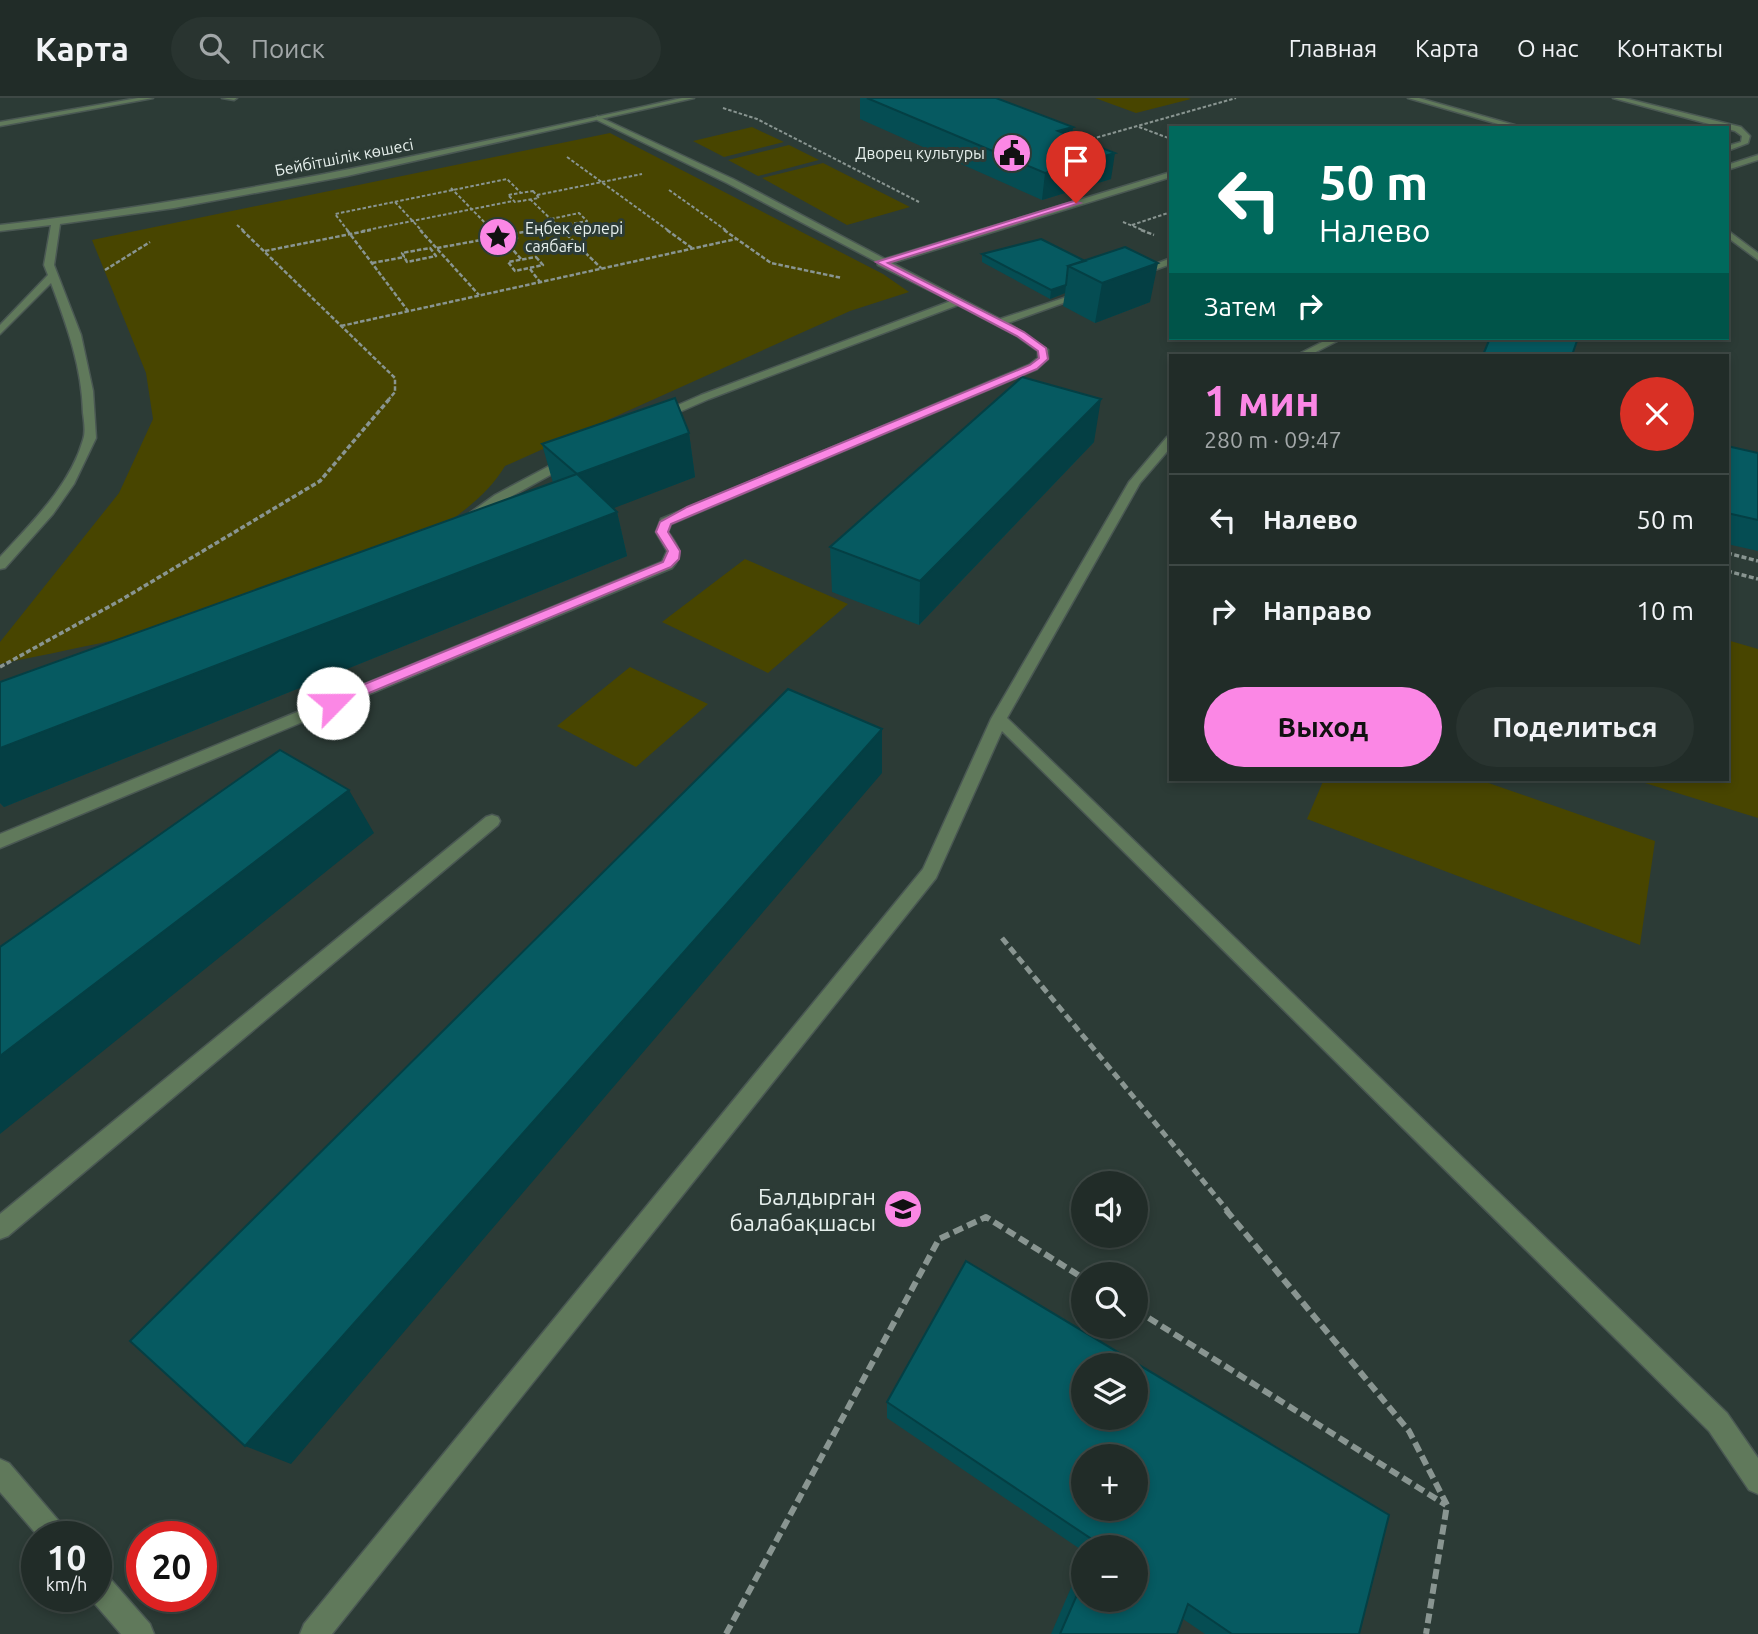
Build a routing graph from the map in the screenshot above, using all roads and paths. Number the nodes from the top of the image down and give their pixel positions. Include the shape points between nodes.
1 (150, 98) edge
2 (225, 98) edge
3 (234, 98) edge
4 (1236, 98) edge
5 (1413, 98) edge
6 (1616, 98) edge
7 (684, 99) edge
8 (723, 108) dead end
9 (600, 118) junction
10 (0, 124) edge
11 (1514, 126) edge
12 (1726, 126) edge
13 (1139, 127) dead end
14 (1729, 127) edge
15 (1169, 137) edge
16 (1080, 142) edge
17 (1729, 148) edge
18 (562, 153) dead end
19 (1758, 157) edge
20 (1729, 167) edge
21 (646, 173) dead end
22 (1169, 175) edge
23 (601, 182) junction
24 (447, 184) dead end
25 (453, 190) junction
26 (521, 193) junction
27 (537, 195) junction
28 (530, 199) junction
29 (513, 201) junction
30 (394, 202) junction
31 (919, 202) dead end
32 (471, 209) junction
33 (1169, 213) edge
34 (550, 219) junction
35 (247, 220) dead end
36 (412, 221) junction
37 (56, 222) junction
38 (557, 225) junction
39 (1131, 225) dead end
40 (0, 228) edge
41 (495, 233) junction
42 (350, 234) junction
43 (513, 234) junction
44 (1729, 235) edge
45 (486, 239) junction
46 (736, 239) dead end
47 (505, 240) junction
48 (692, 248) junction
49 (438, 249) junction
50 (264, 252) junction
51 (433, 252) junction
52 (404, 257) junction
53 (1758, 257) edge
54 (522, 260) junction
55 (880, 262) junction
56 (1169, 262) edge
57 (372, 263) junction
58 (530, 268) junction
59 (602, 268) junction
60 (53, 276) junction
61 (1122, 279) edge
62 (540, 282) junction
63 (1097, 288) edge
64 (480, 295) junction
65 (957, 302) junction
66 (408, 311) junction
67 (999, 323) junction
68 (341, 326) junction
69 (0, 331) edge
70 (1334, 340) edge
71 (1304, 354) edge
72 (642, 425) edge
73 (1169, 441) edge
74 (581, 454) edge
75 (458, 526) edge
76 (1729, 554) edge
77 (1758, 561) edge
78 (0, 565) edge
79 (1729, 572) edge
80 (1758, 579) edge
81 (0, 667) edge
82 (999, 719) junction
83 (492, 821) dead end
84 (0, 841) edge
85 (1002, 938) dead end
86 (0, 1228) edge
87 (1071, 1270) edge
88 (1148, 1318) edge
89 (0, 1472) edge
90 (1758, 1480) edge
91 (1447, 1505) junction
92 (42, 1521) edge
93 (112, 1603) edge
94 (139, 1634) edge
95 (314, 1634) edge
96 (726, 1634) edge
97 (1426, 1634) edge

1 - 10 street
2 - 3 street
4 - 16 path
5 - 11 street
6 - 12 street
7 - 9 street, Бейбітшілік көшесі
8 - 31 path via 757,119
9 - 37 street, Бейбітшілік көшесі via 174,205
9 - 55 street
13 - 15 path
14 - 17 street via 1746,136 1744,143
18 - 23 path
19 - 20 street
21 - 23 path
22 - 55 street
23 - 27 path
23 - 48 path
24 - 25 path
25 - 26 path via 507,179
25 - 30 path
25 - 32 path
26 - 27 path
26 - 29 path via 508,195
27 - 28 path via 539,198
28 - 29 path
28 - 34 path
29 - 32 path
30 - 36 path
30 - 42 path via 335,214
32 - 36 path
32 - 41 path
33 - 39 path
34 - 38 path
34 - 38 path via 579,214 587,221
35 - 50 path via 234,222
36 - 42 path
36 - 49 path
37 - 40 street, Бейбітшілік көшесі
37 - 60 street via 49,265
38 - 43 path
38 - 59 path
41 - 43 path via 510,230
41 - 45 path via 484,235
42 - 50 path
42 - 57 path
43 - 47 path via 517,238
44 - 53 street
45 - 47 path via 490,243
45 - 49 path
46 - 48 path
47 - 54 path
48 - 59 path
49 - 51 path
49 - 64 path
50 - 68 path
51 - 52 path via 430,248 402,253
51 - 52 path via 436,256 407,262
52 - 57 path
54 - 58 path via 536,257 543,265
54 - 58 path via 508,262 515,271
55 - 65 street
56 - 61 street
57 - 66 path
58 - 62 path
59 - 62 path
60 - 69 street
60 - 78 street via 76,335 88,391 90,438 62,493
62 - 64 path
63 - 67 street
64 - 66 path
65 - 67 street
65 - 72 street
66 - 68 path
67 - 84 street via 1043,350 1043,359 666,522 662,532 674,551 667,565
68 - 81 path via 394,378 395,391 320,481
70 - 71 street
73 - 82 street via 1135,482
74 - 75 street
76 - 77 path
79 - 80 path
82 - 90 street via 1718,1422
82 - 95 street via 930,873
83 - 86 street
85 - 91 path via 1409,1431
87 - 96 path via 986,1217 939,1239
88 - 91 path
89 - 92 street
91 - 97 path
93 - 94 street

